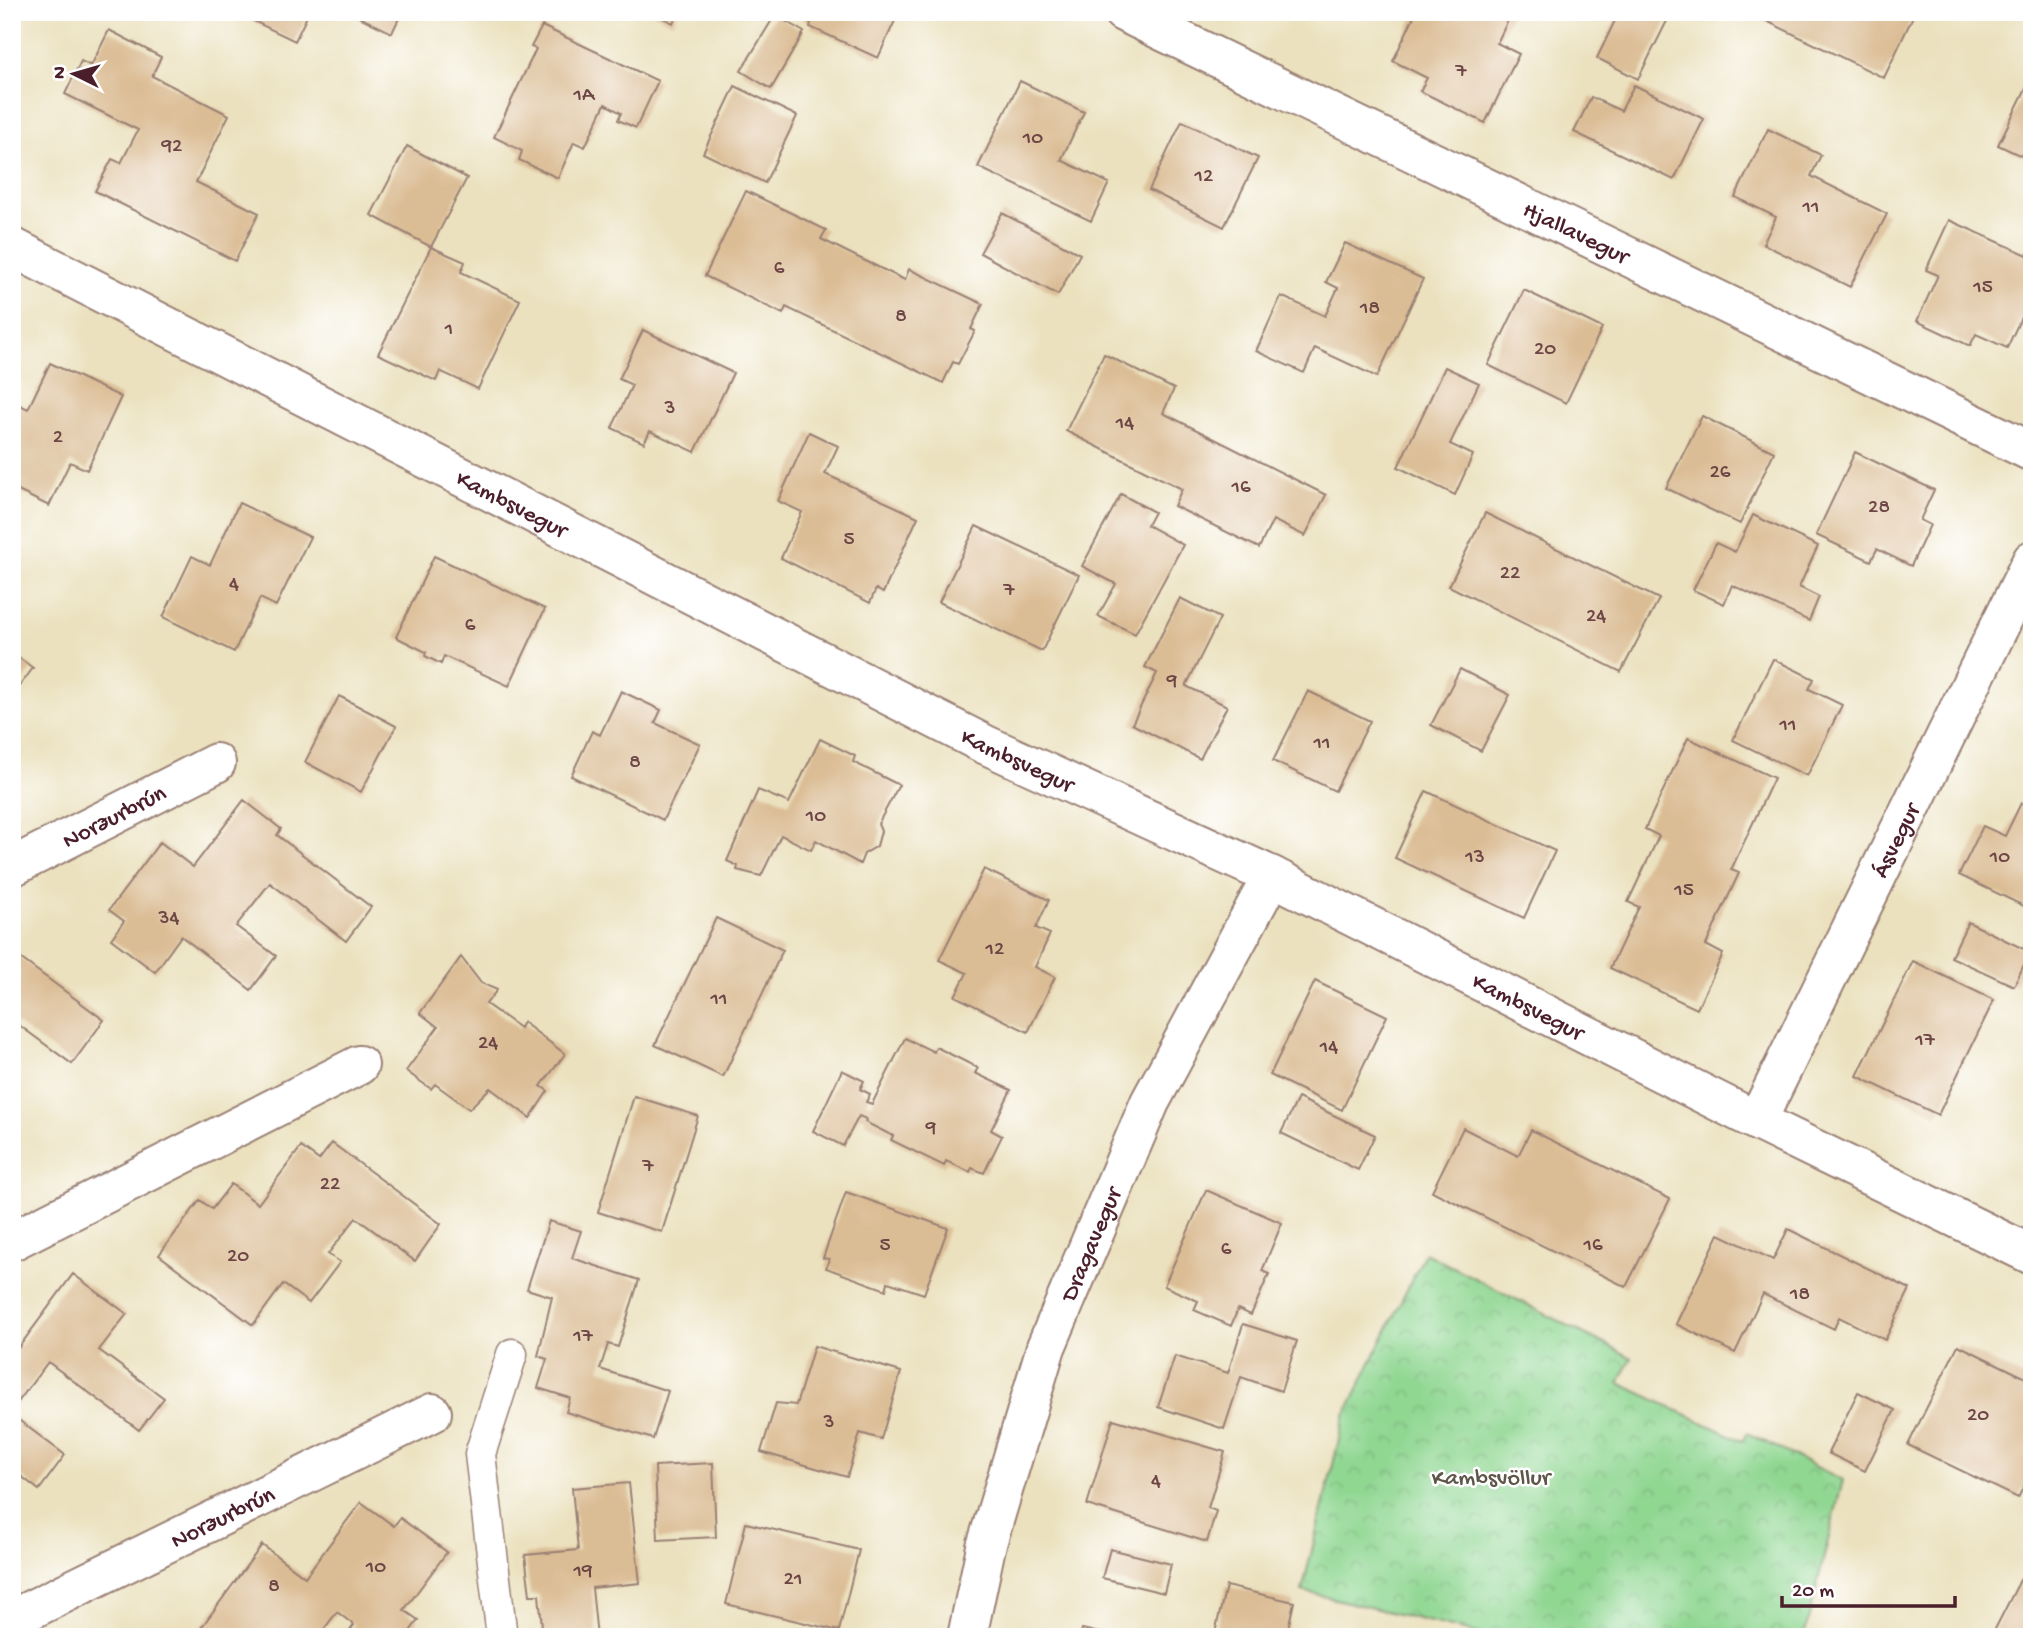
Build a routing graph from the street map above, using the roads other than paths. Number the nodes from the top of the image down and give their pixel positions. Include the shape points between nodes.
1 (1123, 12) edge
2 (12, 247) edge
3 (2032, 452) edge
4 (2032, 560) edge
5 (216, 763) dead end
6 (12, 867) edge
7 (1272, 876) junction
8 (359, 1065) dead end
9 (1757, 1121) junction
10 (12, 1241) edge
11 (2032, 1255) edge
12 (512, 1354) dead end
13 (432, 1413) dead end
14 (12, 1619) edge
15 (502, 1637) edge
16 (967, 1637) edge

1 - 3 street, Hjallavegur
2 - 7 street, Kambsvegur via 984,744
4 - 9 street, Ásvegur
5 - 6 street, Norðurbrún
7 - 9 street, Kambsvegur
7 - 16 street, Dragavegur via 1150,1102 1046,1347 986,1548
8 - 10 street
9 - 11 street, Kambsvegur
12 - 15 lane via 480,1454
13 - 14 street, Norðurbrún

